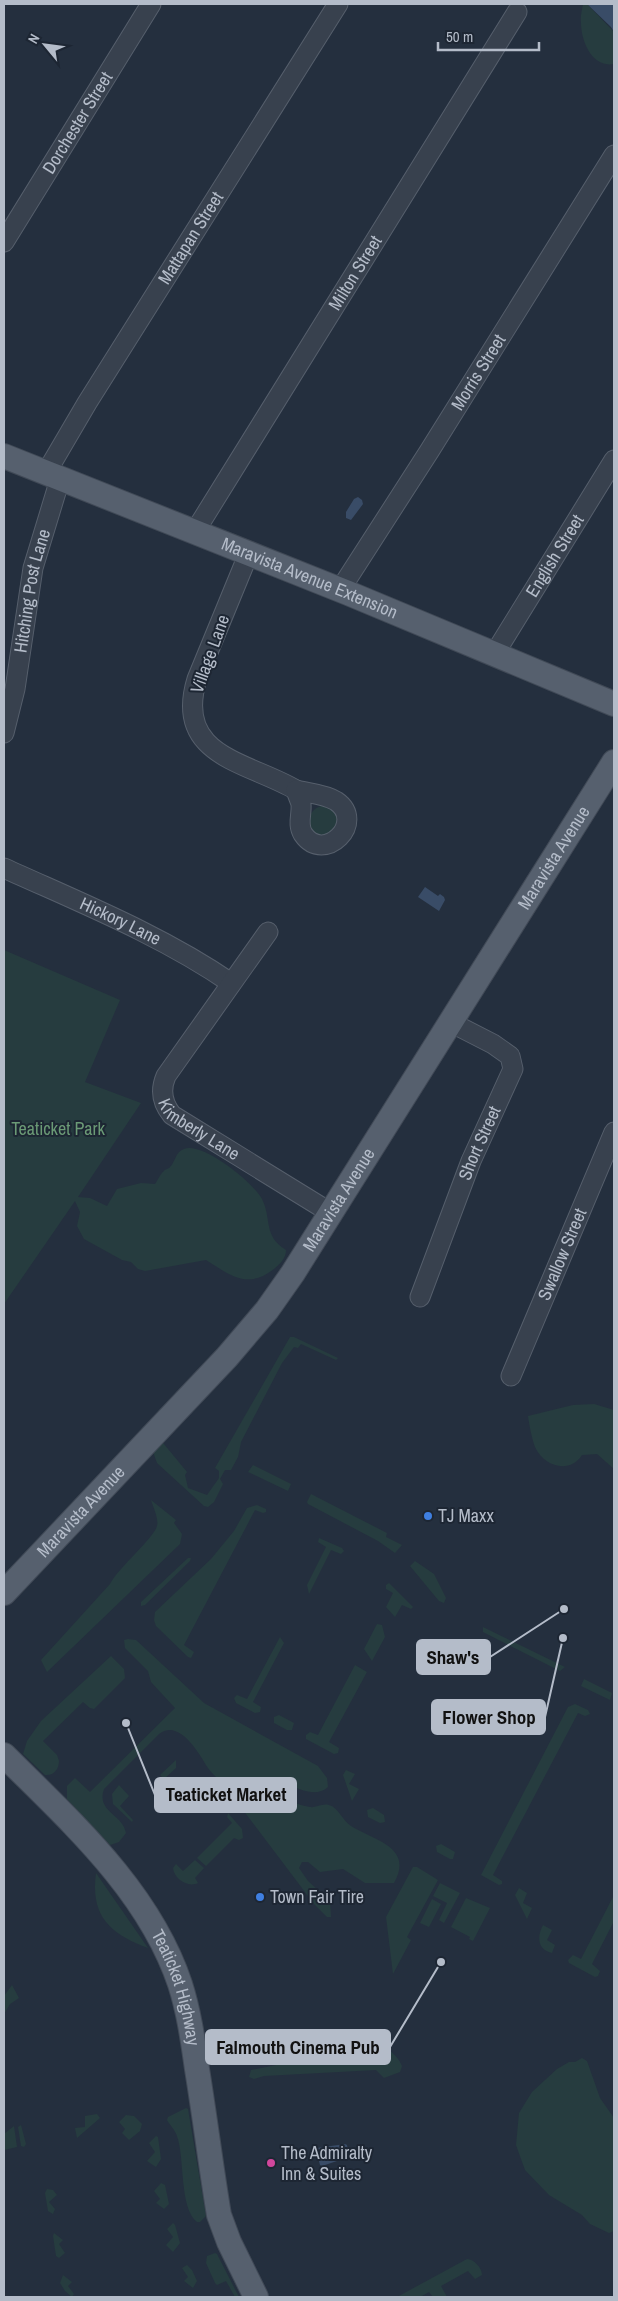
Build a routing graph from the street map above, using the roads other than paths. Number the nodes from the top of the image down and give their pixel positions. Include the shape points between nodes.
1 (151, 4) edge
2 (338, 4) edge
3 (517, 12) dead end
4 (614, 155) edge
5 (4, 242) edge
6 (4, 456) edge
7 (614, 460) edge
8 (53, 476) junction
9 (194, 533) junction
10 (248, 555) junction
11 (340, 590) junction
12 (494, 653) junction
13 (614, 704) edge
14 (4, 733) edge
15 (614, 762) edge
16 (296, 790) dead end
17 (4, 868) edge
18 (268, 932) dead end
19 (231, 983) junction
20 (450, 1022) junction
21 (614, 1132) edge
22 (331, 1213) junction
23 (420, 1297) dead end
24 (511, 1376) dead end
25 (4, 1593) edge
26 (4, 1755) edge
27 (256, 2297) edge

1 - 5 street, Dorchester Street
2 - 8 street, Mattapan Street via 87,402
3 - 9 street, Milton Street
4 - 11 street, Morris Street
6 - 8 main road, Maravista Avenue Extension
7 - 12 street, English Street
8 - 9 main road, Maravista Avenue Extension
8 - 14 street, Hitching Post Lane via 33,568 15,689
9 - 10 main road, Maravista Avenue Extension
10 - 11 main road, Maravista Avenue Extension
10 - 16 street, Village Lane via 198,679 193,697 195,718 199,730 224,758
11 - 12 main road, Maravista Avenue Extension
12 - 13 main road, Maravista Avenue Extension
15 - 20 main road, Maravista Avenue
17 - 19 street, Hickory Lane via 158,938
18 - 19 street, Kimberly Lane
19 - 22 street, Kimberly Lane via 166,1076 162,1091 166,1108 202,1136
20 - 22 main road, Maravista Avenue
20 - 23 street, Short Street via 510,1056 513,1069 471,1161
21 - 24 street, Swallow Street
22 - 25 main road, Maravista Avenue via 281,1291 252,1328
26 - 27 main road, Teaticket Highway via 119,1876 142,1908 167,1954 190,2023 219,2215

